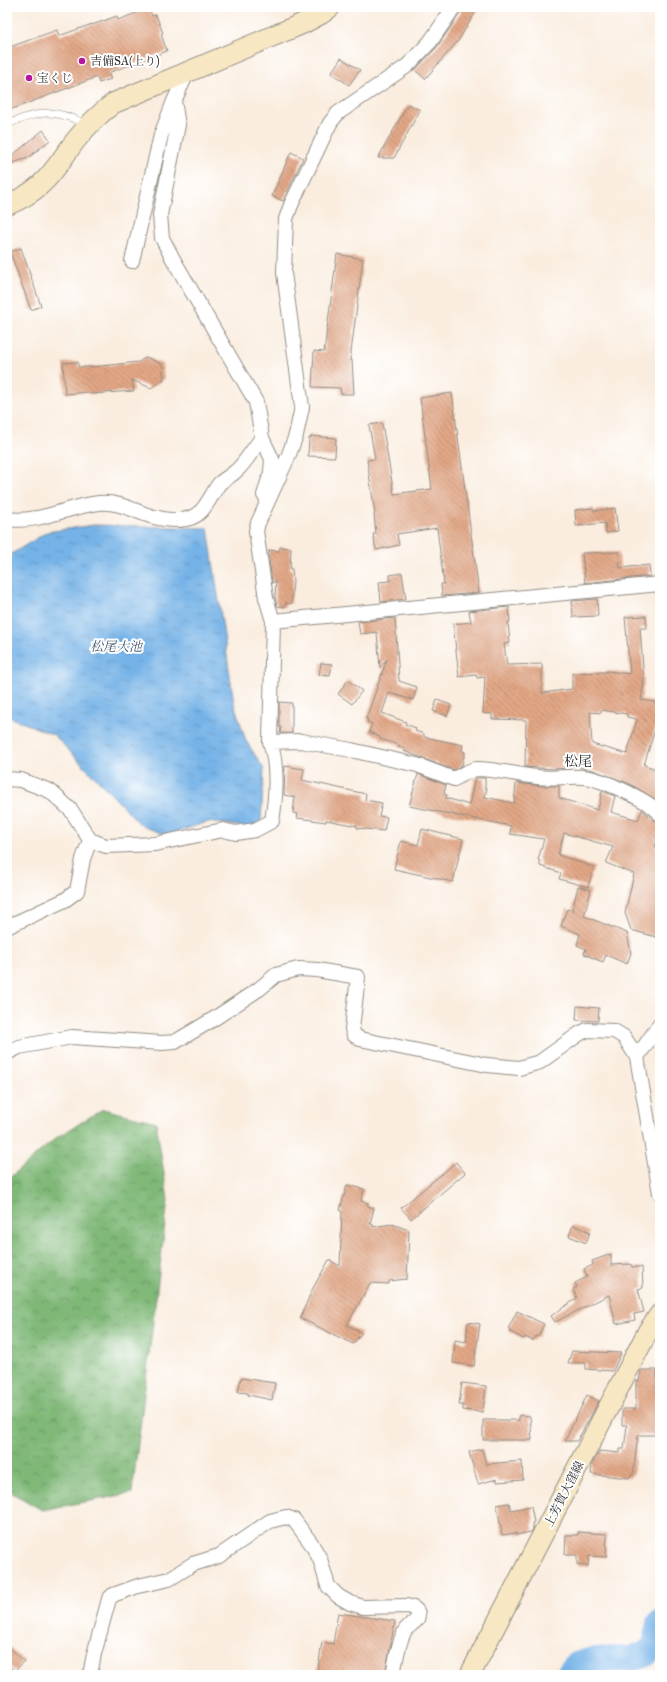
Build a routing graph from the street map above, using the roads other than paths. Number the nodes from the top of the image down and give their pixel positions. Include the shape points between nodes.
1 (330, 7) edge
2 (454, 7) edge
3 (188, 71) junction
4 (174, 101) junction
5 (7, 124) edge
6 (88, 125) junction
7 (7, 205) edge
8 (132, 261) dead end
9 (262, 438) junction
10 (261, 516) junction
11 (7, 519) edge
12 (660, 584) edge
13 (273, 621) junction
14 (270, 742) junction
15 (7, 779) edge
16 (660, 814) edge
17 (90, 840) junction
18 (7, 927) edge
19 (660, 1024) edge
20 (7, 1053) edge
21 (637, 1057) junction
22 (660, 1193) edge
23 (660, 1314) edge
24 (90, 1675) edge
25 (393, 1675) edge
26 (470, 1675) edge

1 - 3 main road via 304,23
2 - 10 street via 430,42 407,66 338,112 330,123 291,204 286,219 284,273 302,407 288,457
3 - 4 street
3 - 6 main road via 114,104
4 - 8 street via 161,135
4 - 9 street via 178,126 160,215 162,238 256,402
5 - 6 lane via 34,114 52,113 70,116
6 - 7 main road via 40,186 24,198
9 - 10 street via 272,459 271,472 260,510
9 - 11 street via 237,470 219,484 201,511 189,518 167,520 108,502 36,518
10 - 13 street via 256,531 257,540 266,598
12 - 13 street
13 - 14 street
14 - 16 street via 301,741 351,750 417,765 454,779 476,769 539,778 585,777 632,795
14 - 17 street via 274,754 272,822 255,830 236,833 223,830 155,844 106,846
15 - 17 street via 21,780 50,791 71,810
17 - 18 street via 77,891 65,900
19 - 21 street
20 - 21 street via 19,1047 72,1037 175,1042 260,989 276,975 298,970 317,970 358,977 352,1029 354,1035 360,1039 487,1065 519,1068 540,1062 587,1030 614,1031 624,1037
21 - 22 street
23 - 26 main road, 上芳賀大窪線 via 648,1331
24 - 25 street via 109,1599 113,1595 169,1579 193,1564 220,1556 270,1521 286,1517 294,1520 311,1543 320,1559 328,1586 338,1596 363,1607 407,1606 417,1611 417,1620 406,1629 401,1640

